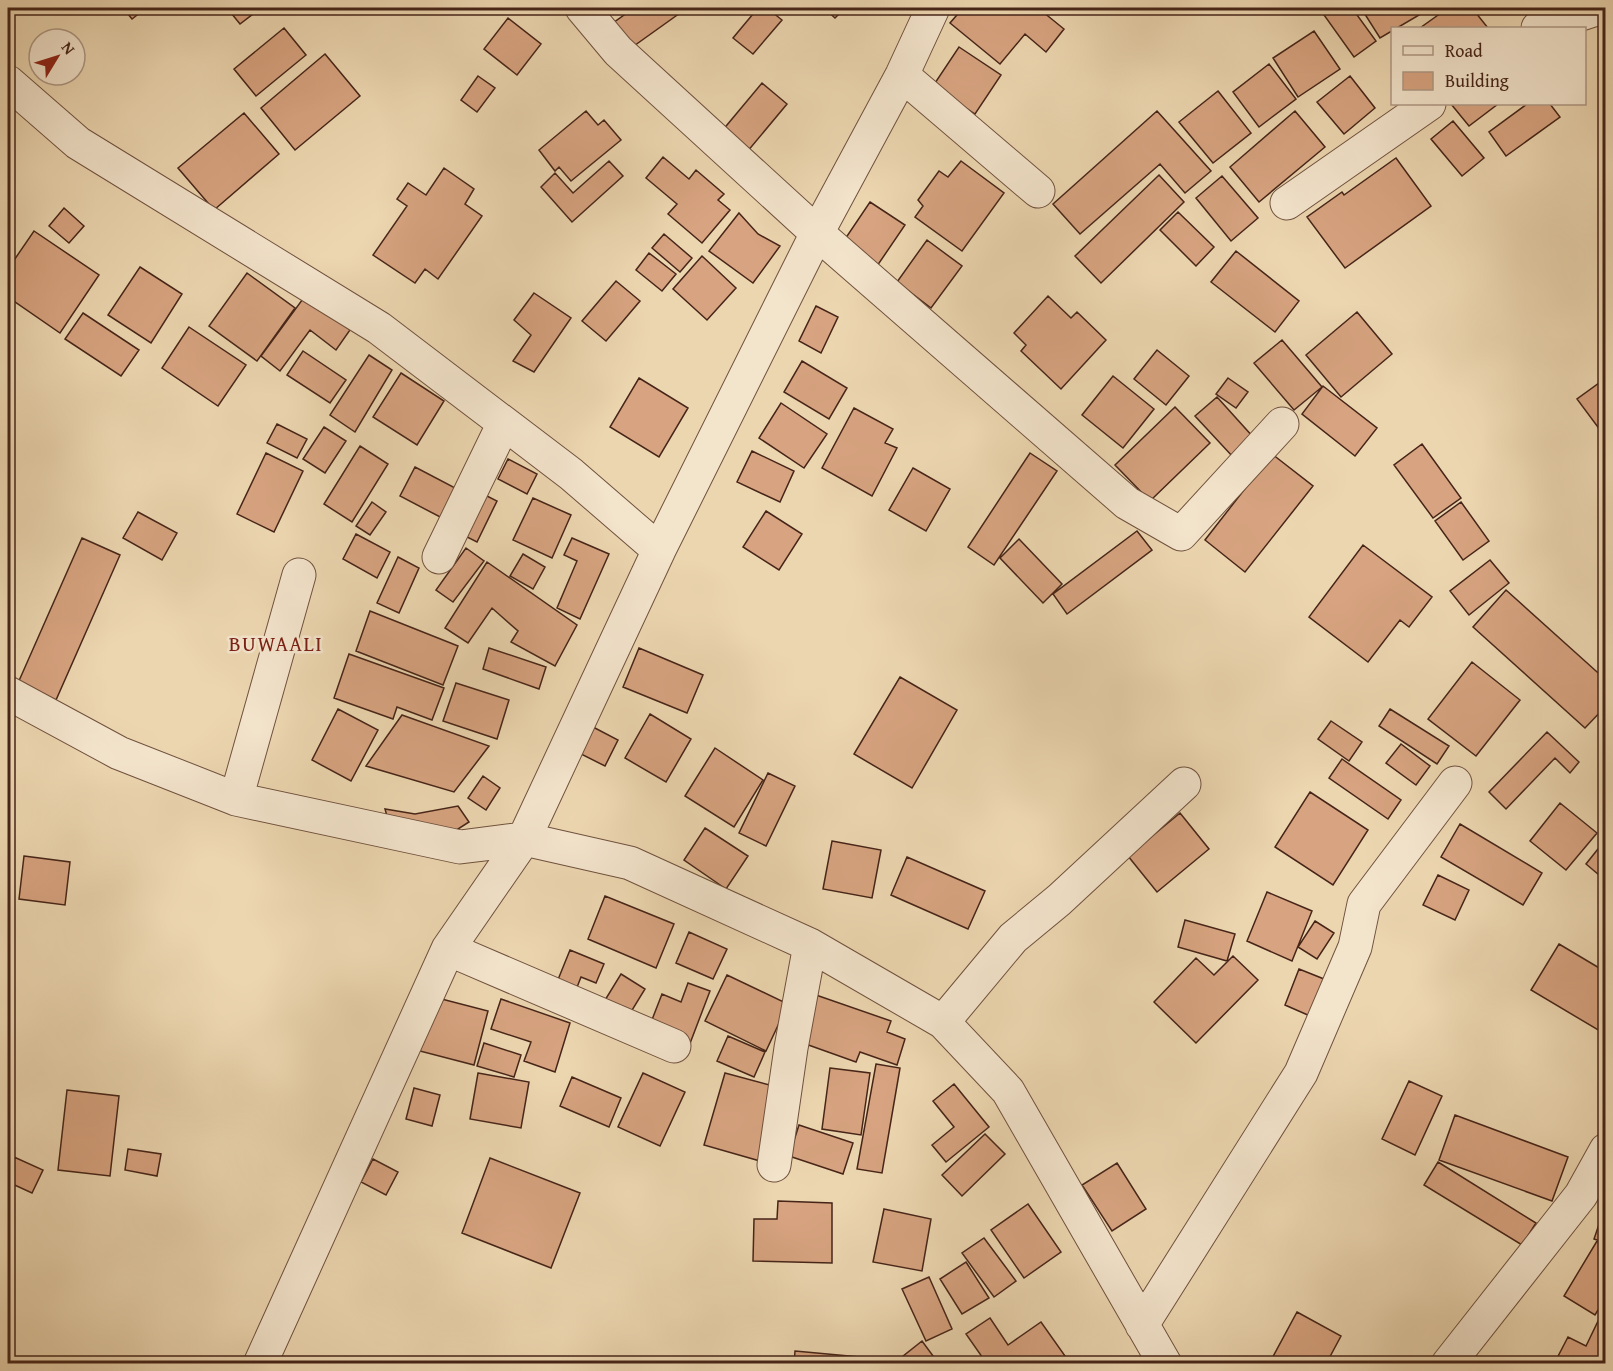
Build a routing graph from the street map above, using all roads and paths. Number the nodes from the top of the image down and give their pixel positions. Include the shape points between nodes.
1 (582, 8) edge
2 (933, 8) edge
3 (1599, 8) edge
4 (1541, 27) edge
5 (902, 75) junction
6 (8, 82) edge
7 (1428, 105) edge
8 (1038, 191) dead end
9 (1287, 203) dead end
10 (817, 233) junction
11 (504, 423) junction
12 (1282, 424) dead end
13 (659, 550) junction
14 (439, 557) dead end
15 (299, 575) dead end
16 (8, 693) edge
17 (1455, 783) dead end
18 (1184, 784) dead end
19 (236, 799) junction
20 (524, 839) junction
21 (810, 945) junction
22 (447, 949) junction
23 (944, 1022) junction
24 (674, 1046) dead end
25 (1605, 1150) edge
26 (774, 1165) dead end
27 (1142, 1325) junction
28 (260, 1364) edge
29 (1165, 1364) edge
30 (1448, 1364) edge

1 - 10 street via 618,51
2 - 5 street
3 - 4 street
5 - 8 street
5 - 10 street
6 - 11 street via 78,143 378,328
7 - 9 street
10 - 12 street via 1127,503 1181,534
10 - 13 street
11 - 13 street via 571,474
11 - 14 street
13 - 20 street
15 - 19 street
16 - 19 street via 119,753
17 - 27 street via 1364,904 1355,947 1301,1073
18 - 23 street via 1013,938
19 - 20 street via 460,847
20 - 21 street via 630,863
20 - 22 street
21 - 23 street
21 - 26 street
22 - 24 street
22 - 28 street
23 - 27 street via 1008,1091
25 - 30 street via 1581,1195
27 - 29 street

